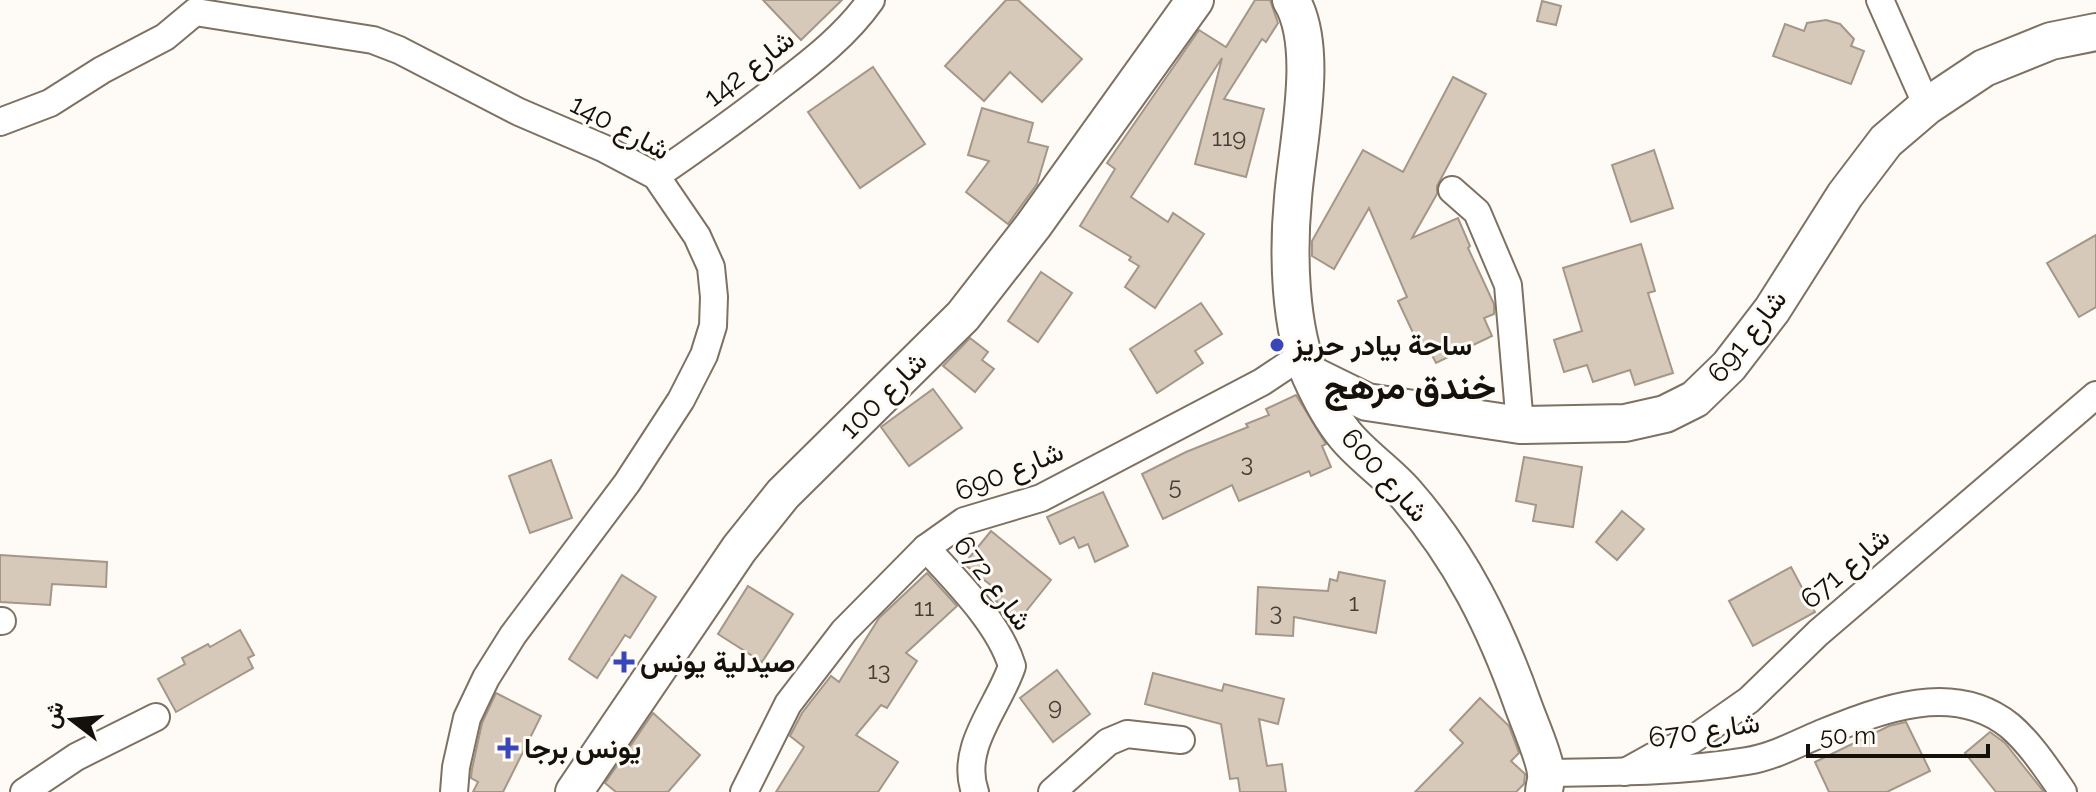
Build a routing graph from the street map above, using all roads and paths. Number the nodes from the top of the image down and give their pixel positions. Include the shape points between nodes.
1 (871, 0) edge
2 (1195, 0) edge
3 (1291, 0) edge
4 (1880, 0) edge
5 (191, 6) edge
6 (2096, 32) edge
7 (1927, 106) junction
8 (0, 122) edge
9 (656, 176) junction
10 (1452, 190) dead end
11 (1307, 364) junction
12 (2096, 395) edge
13 (1520, 425) junction
14 (926, 548) junction
15 (156, 717) dead end
16 (1181, 740) dead end
17 (1625, 772) junction
18 (1545, 783) edge
19 (24, 792) edge
20 (454, 792) edge
21 (574, 792) edge
22 (744, 792) edge
23 (975, 792) edge
24 (1052, 792) edge
25 (2063, 792) edge

1 - 9 street, شارع 142 via 814,59
2 - 21 main road, شارع 100 via 963,316 783,494 739,549
3 - 11 main road, شارع 600 via 1305,45 1292,199 1291,287
4 - 7 street
5 - 8 street, شارع 140 via 165,37 50,103
5 - 9 street, شارع 140 via 373,40
6 - 7 main road, شارع 691 via 2051,41 1984,68
7 - 13 main road, شارع 691 via 1886,141 1772,310 1729,366 1695,399 1665,414 1625,423
9 - 20 street, شارع 140 via 697,236 711,267 713,326 704,355 627,483 486,678 467,718
10 - 13 street via 1477,212 1508,285
11 - 13 main road, شارع 691 via 1367,402
11 - 14 street, شارع 690 via 1262,382 1041,498 964,521
11 - 18 main road, شارع 600 via 1346,436 1404,492 1449,548 1482,605 1517,688
12 - 17 street, شارع 671 via 1818,633 1749,700 1692,740
14 - 22 street, شارع 690 via 844,631 788,704
14 - 23 street, شارع 672 via 1005,644 1012,666 973,750 970,772
15 - 19 street via 76,757
16 - 24 street via 1127,734 1108,742
17 - 18 street, شارع 670
17 - 25 street, شارع 670 via 1748,761 1886,711 1945,701 1988,711 2010,726

